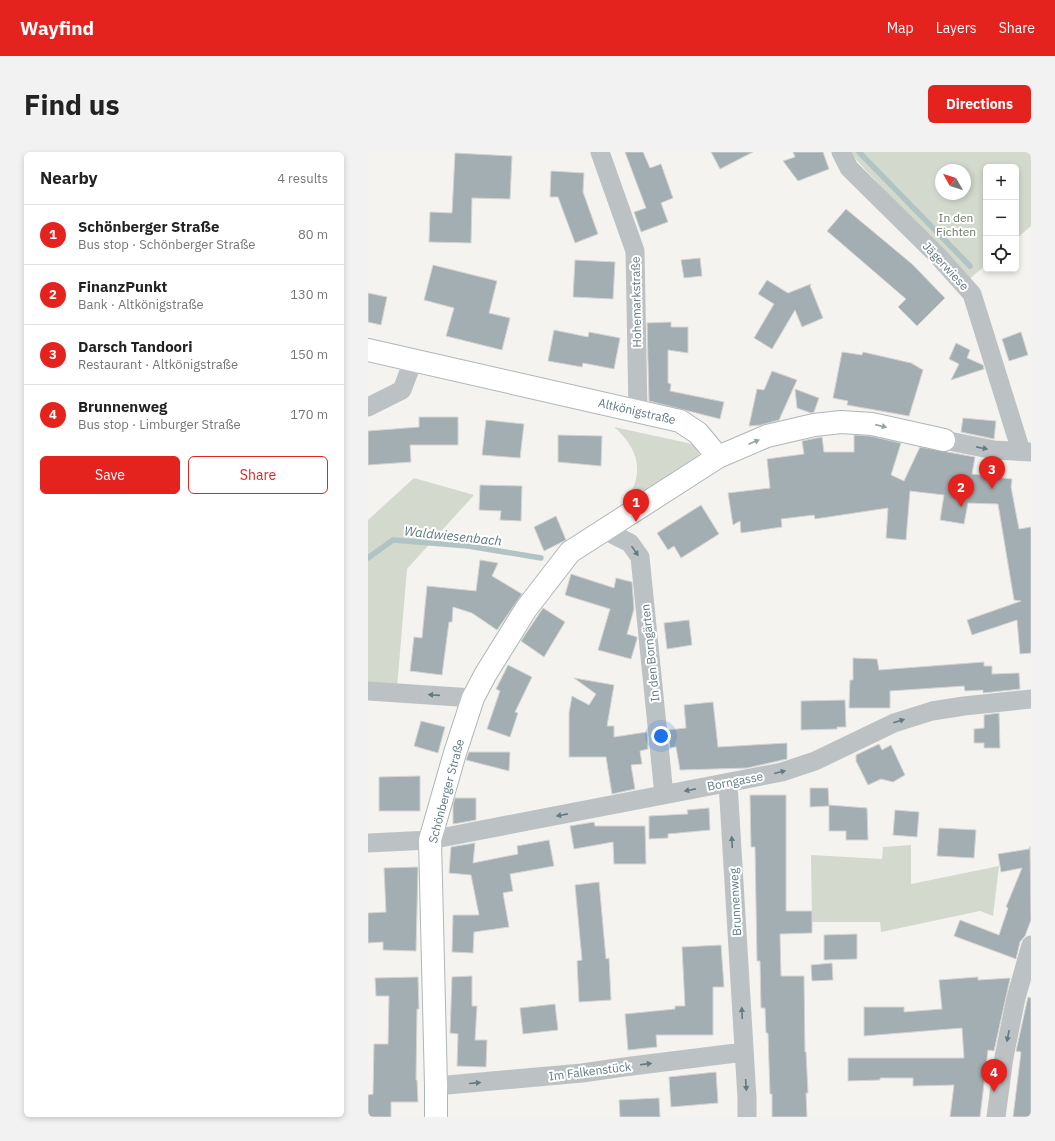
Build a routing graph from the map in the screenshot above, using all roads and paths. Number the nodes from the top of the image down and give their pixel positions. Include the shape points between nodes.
1 (600, 152) edge
2 (841, 152) edge
3 (368, 350) edge
4 (413, 361) junction
5 (368, 407) edge
6 (638, 411) junction
7 (944, 440) joint
8 (1026, 452) edge
9 (718, 457) junction
10 (604, 530) junction
11 (368, 691) edge
12 (473, 698) junction
13 (1031, 699) edge
14 (728, 783) junction
15 (664, 795) junction
16 (430, 840) junction
17 (368, 844) edge
18 (1031, 945) edge
19 (744, 1052) junction
20 (436, 1086) junction
21 (436, 1117) edge
22 (747, 1117) edge
23 (996, 1117) edge

1 - 6 street, Hohemarkstraße via 635,251
2 - 8 street, Jägerwiese via 848,168 938,256 972,294
3 - 4 street, Altkönigstraße
4 - 5 street via 402,390
4 - 6 street, Altkönigstraße
6 - 9 street, Altkönigstraße via 680,421 698,432
7 -> 8 street via 994,450
9 -> 7 street via 767,436 814,425 841,422 872,424
9 - 10 street, Schönberger Straße
10 - 12 street, Schönberger Straße via 570,552 526,609
10 -> 15 street, In den Borngärten via 630,543 640,557
12 -> 11 street
12 - 16 street, Schönberger Straße
14 -> 13 street, Borngasse via 782,772 815,761 894,723 932,711
14 -> 15 street, Borngasse
19 -> 14 street, Brunnenweg
15 -> 16 street, Borngasse
16 - 17 street, Borngasse
16 - 20 street, Schönberger Straße
18 -> 23 street via 1016,998
20 -> 19 street, Im Falkenstück via 582,1073
19 -> 22 street, Brunnenweg
20 - 21 street, Schönberger Straße

